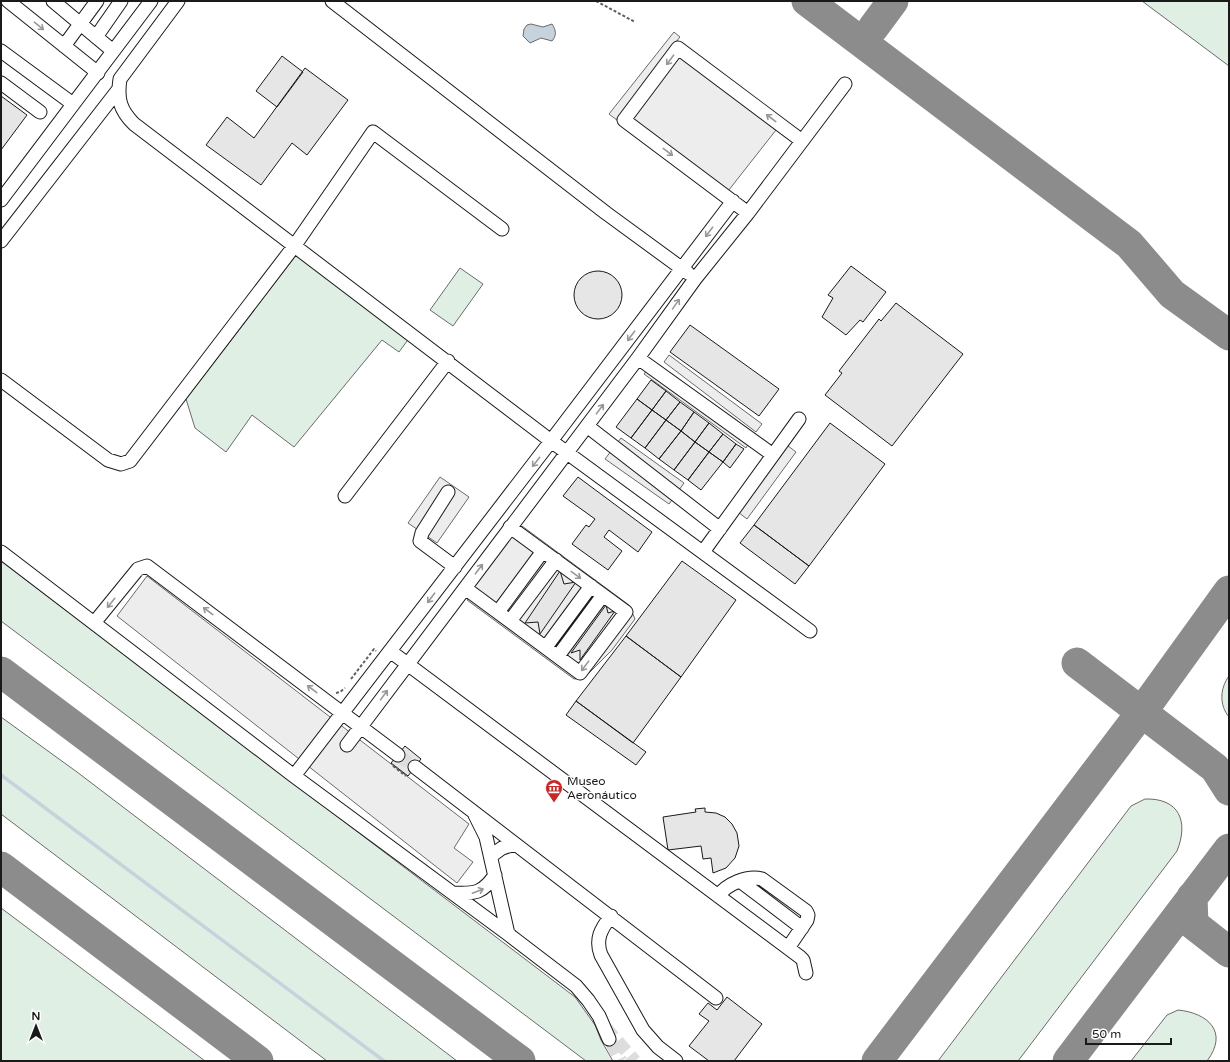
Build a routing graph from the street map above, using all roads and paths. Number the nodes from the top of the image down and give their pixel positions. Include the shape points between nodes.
1 (8, 1) edge
2 (53, 1) edge
3 (97, 1) edge
4 (121, 1) edge
5 (151, 1) edge
6 (178, 1) edge
7 (332, 1) edge
8 (596, 1) edge
9 (113, 12) junction
10 (635, 22) dead end
11 (80, 23) junction
12 (96, 37) junction
13 (64, 46) junction
14 (1, 51) edge
15 (113, 51) junction
16 (98, 73) junction
17 (1, 83) edge
18 (845, 84) dead end
19 (118, 90) junction
20 (72, 104) junction
21 (40, 112) dead end
22 (802, 141) junction
23 (1, 200) edge
24 (733, 201) junction
25 (748, 213) junction
26 (502, 229) dead end
27 (1, 241) edge
28 (295, 245) junction
29 (681, 268) junction
30 (695, 279) junction
31 (638, 358) junction
32 (448, 361) junction
33 (1, 380) edge
34 (799, 419) dead end
35 (587, 426) junction
36 (551, 441) junction
37 (567, 452) junction
38 (773, 455) junction
39 (448, 492) dead end
40 (346, 496) dead end
41 (510, 527) junction
42 (720, 529) junction
43 (543, 551) junction
44 (1, 552) edge
45 (703, 552) junction
46 (556, 560) junction
47 (455, 567) junction
48 (591, 586) junction
49 (465, 588) junction
50 (603, 595) junction
51 (498, 612) junction
52 (510, 621) junction
53 (94, 623) junction
54 (810, 631) dead end
55 (546, 648) junction
56 (390, 651) junction
57 (558, 656) junction
58 (406, 664) junction
59 (343, 713) junction
60 (361, 726) junction
61 (347, 745) dead end
62 (398, 755) tunnel mouth
63 (415, 767) tunnel mouth
64 (294, 776) junction
65 (472, 810) junction
66 (515, 844) junction
67 (491, 856) junction
68 (495, 875) junction
69 (454, 893) junction
70 (718, 896) junction
71 (611, 916) junction
72 (508, 934) junction
73 (788, 948) junction
74 (806, 973) dead end
75 (716, 998) dead end
76 (606, 1030) tunnel mouth
77 (676, 1061) edge

1 -> 13 street
2 - 11 street
3 - 9 street
3 - 11 street
4 - 9 street
5 - 15 street
6 - 19 street via 120,79
7 - 29 street via 594,204
8 - 10 path
9 - 12 street
11 - 12 street
11 - 13 street
12 - 15 street
13 - 16 street
14 - 20 street
15 - 16 street
16 - 20 street
17 - 21 street
18 - 22 street
19 - 27 street
19 - 28 street via 122,112 134,124
20 - 23 street
22 -> 24 street via 678,48 624,120
22 - 25 street
24 - 25 street
24 -> 29 street
25 - 30 street
26 - 28 street via 373,132
28 - 32 street
28 - 33 street via 135,455 126,463 108,460
29 - 30 street
29 -> 36 street
31 -> 30 street
35 -> 31 street
31 - 38 street
32 - 36 street
32 - 40 street
34 - 38 street
35 - 37 street
35 - 42 street
36 - 37 street
36 -> 47 street
37 - 41 street
37 - 45 street
38 - 42 street
39 - 47 street via 422,533 420,541
41 - 43 street
49 -> 41 street
42 - 45 street
43 - 46 street
43 - 51 street
44 - 53 street
45 - 54 street
46 -> 48 street
46 - 52 street
47 -> 56 street
48 - 50 street
48 - 55 street
49 - 51 street
49 - 58 street
50 - 57 street
50 -> 57 street via 626,612 580,673
51 - 52 street
52 - 55 street
59 -> 53 street via 147,566 138,569
53 - 64 street
55 - 57 street
56 - 58 street
56 - 59 street
60 -> 58 street
58 - 70 street
59 - 60 street
59 - 64 street
60 - 61 street
60 - 62 street
63 - 65 street
64 - 69 street
65 - 66 street
65 - 67 street via 483,830
66 - 67 street via 502,848
66 - 71 street
67 - 68 street
69 -> 68 street via 478,892 488,885
68 - 72 street
69 - 72 street
70 - 73 street
70 - 73 street via 726,886 740,881 802,928
71 - 75 street
71 - 77 street via 598,936 600,955 643,1030 658,1048
72 - 76 street via 576,986 588,1000
73 - 74 street via 803,960

